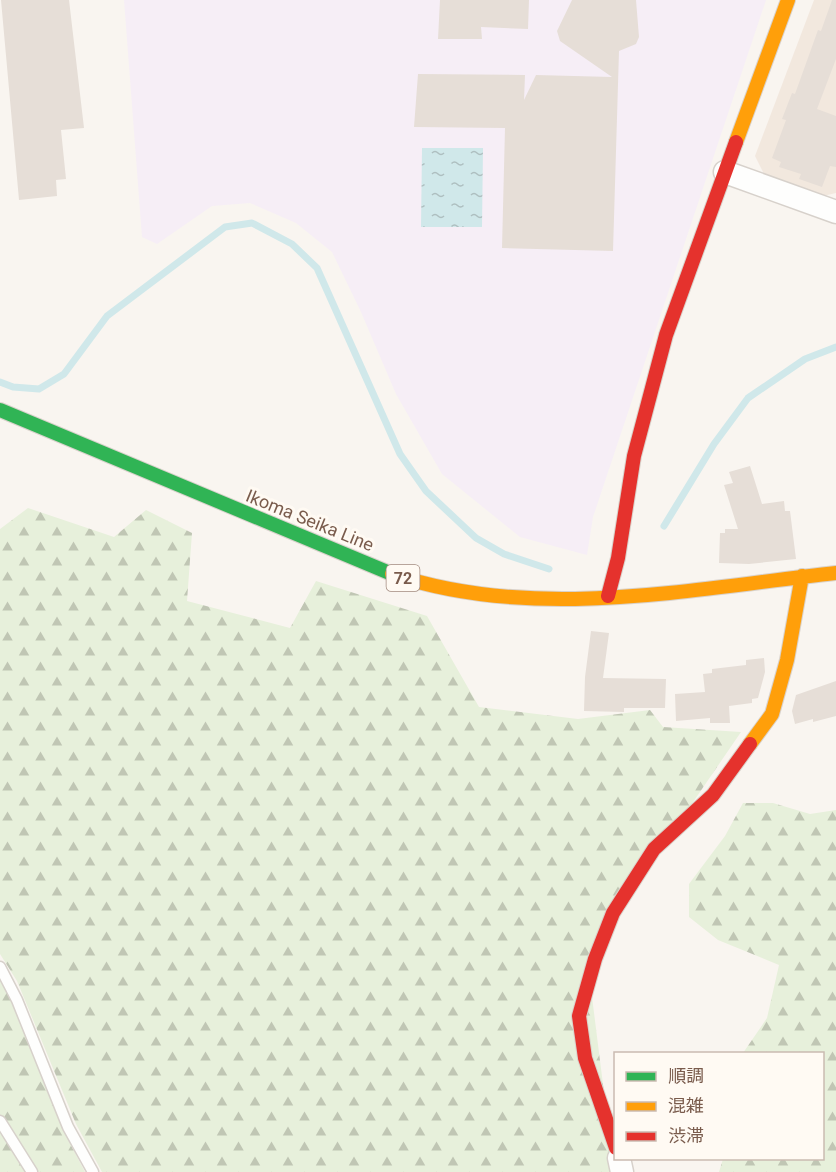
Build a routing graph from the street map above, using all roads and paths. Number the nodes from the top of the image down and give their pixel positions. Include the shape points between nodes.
1 (789, 0) edge
2 (725, 172) junction
3 (836, 212) edge
4 (0, 410) edge
5 (836, 573) edge
6 (802, 576) junction
7 (608, 596) junction
8 (0, 967) edge
9 (0, 1121) edge
10 (614, 1146) edge
11 (33, 1172) edge
12 (93, 1172) edge

1 - 2 street
2 - 3 street
2 - 7 street via 666,335 634,456
4 - 7 street, Ikoma Seika Line / 72 via 417,584 539,600
5 - 6 street, Ikoma Seika Line / 72
6 - 7 street, Ikoma Seika Line / 72
6 - 10 street via 788,660 772,714 713,795 654,849 613,913 595,959 579,1016 585,1058
8 - 12 lane via 69,1127
9 - 11 lane

